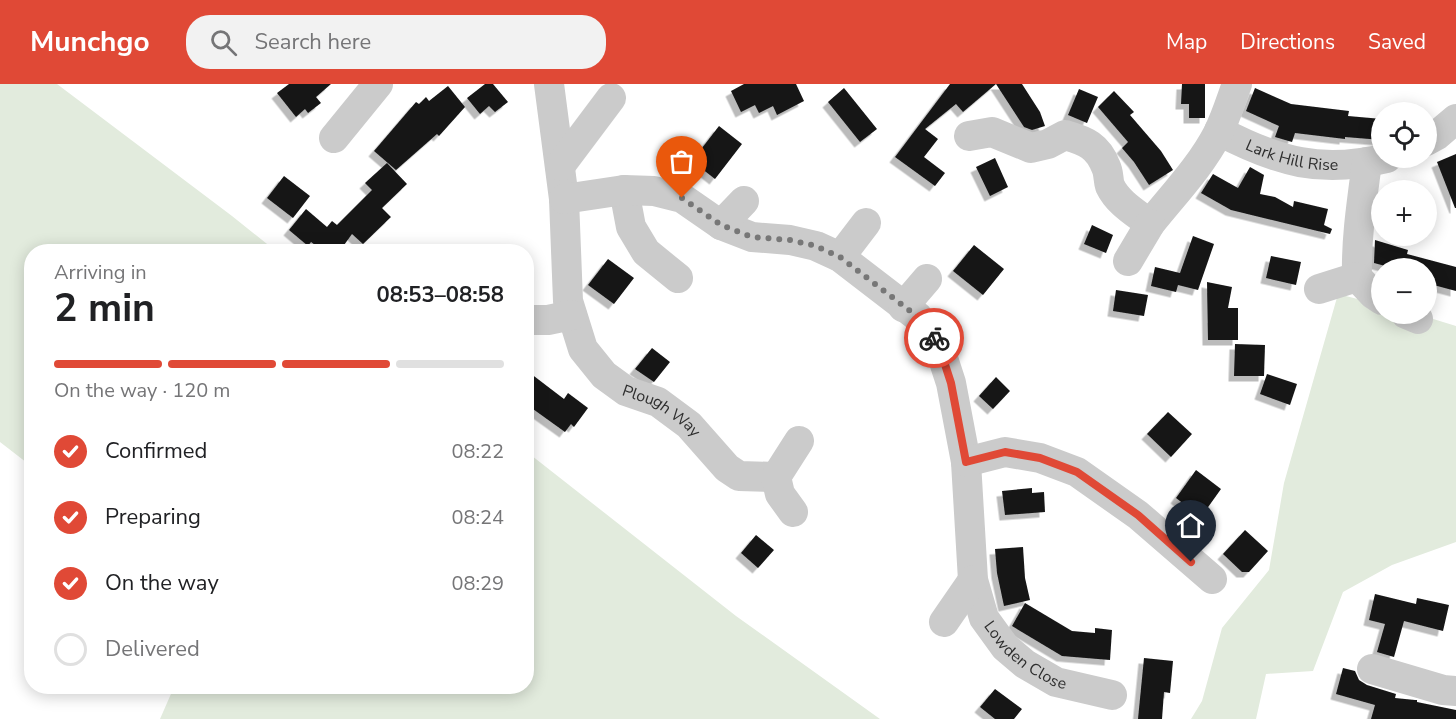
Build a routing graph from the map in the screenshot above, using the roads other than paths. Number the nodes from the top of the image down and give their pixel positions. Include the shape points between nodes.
1 (378, 84) edge
2 (549, 84) edge
3 (1237, 84) edge
4 (611, 98) dead end
5 (1456, 119) edge
6 (1219, 131) junction
7 (1437, 135) edge
8 (969, 136) dead end
9 (334, 138) dead end
10 (1371, 161) edge
11 (560, 166) junction
12 (1375, 168) edge
13 (624, 190) junction
14 (564, 199) junction
15 (744, 200) dead end
16 (866, 223) dead end
17 (1150, 224) junction
18 (721, 225) junction
19 (840, 257) junction
20 (1128, 261) dead end
21 (1357, 277) junction
22 (678, 278) dead end
23 (927, 279) dead end
24 (1319, 289) dead end
25 (1371, 292) edge
26 (903, 307) junction
27 (572, 315) junction
28 (534, 320) edge
29 (799, 441) dead end
30 (966, 462) junction
31 (776, 477) junction
32 (793, 512) dead end
33 (1212, 579) dead end
34 (973, 580) junction
35 (944, 622) dead end
36 (1372, 669) dead end
37 (1456, 691) edge
38 (1112, 697) dead end

1 - 9 street
2 - 11 street, Plough Way
3 - 6 street
4 - 11 street
5 - 7 street
6 - 10 street, Lark Hill Rise via 1248,146 1300,163 1344,165
6 - 17 street via 1194,171
8 - 17 street via 992,132 1031,148 1065,135 1082,140 1097,150 1107,168 1110,186 1124,205
11 - 14 street, Plough Way
12 - 21 street, Lark Hill Rise via 1358,232
13 - 14 street, Lowden Close
13 - 18 street, Lowden Close via 654,191 682,198
13 - 22 street via 631,227 646,252
14 - 27 street, Plough Way via 568,301
15 - 18 street
16 - 19 street
17 - 20 street
18 - 19 street, Lowden Close via 752,237 816,246
19 - 26 street, Lowden Close
21 - 24 street
21 - 25 street
23 - 26 street
26 - 30 street, Lowden Close via 952,342 951,383
27 - 28 street
27 - 31 street, Plough Way via 583,350 604,375 626,391 658,402 689,425 739,476
29 - 31 street
30 - 33 street via 1005,452 1040,458 1077,472 1138,515
30 - 34 street, Lowden Close
31 - 32 street via 780,494
34 - 35 street
34 - 38 street, Lowden Close via 984,618 1005,647 1025,664 1056,682
36 - 37 street

